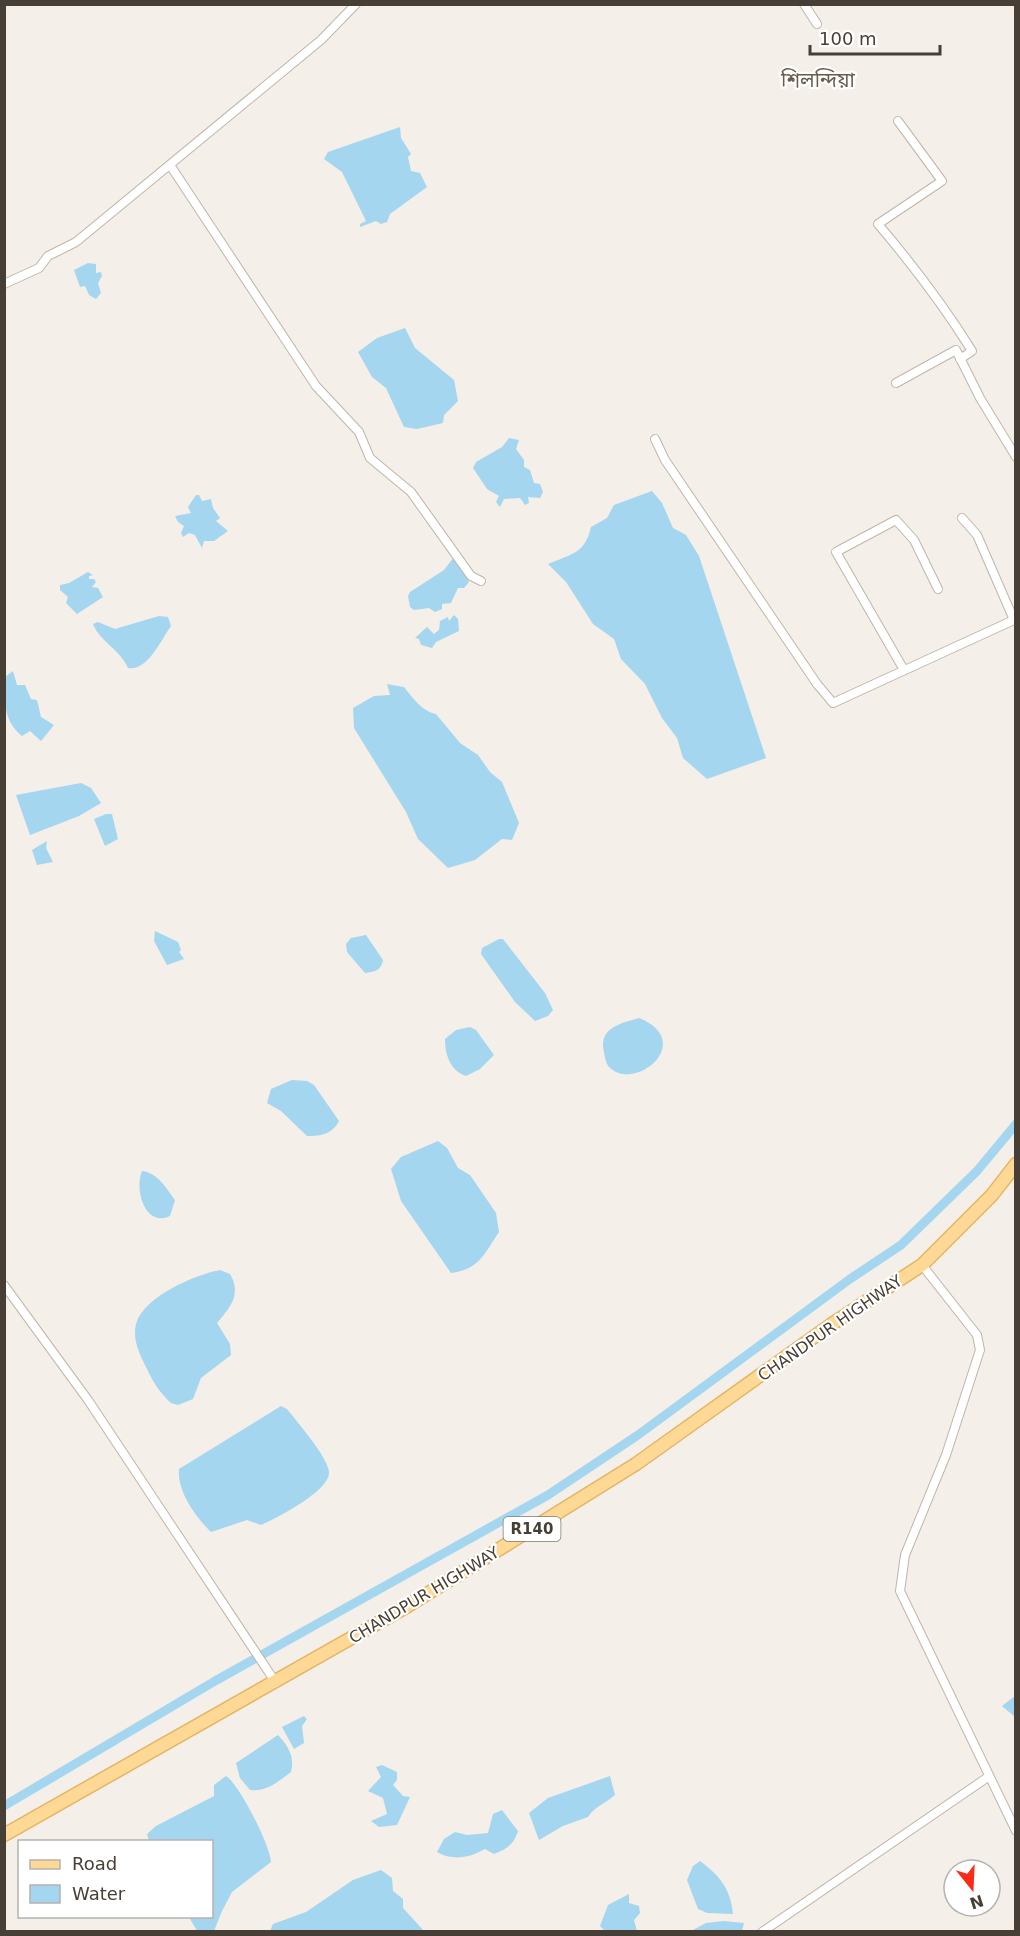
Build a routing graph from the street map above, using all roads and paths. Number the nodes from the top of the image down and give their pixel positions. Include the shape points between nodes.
1 (356, 4) edge
2 (804, 4) edge
3 (816, 24) dead end
4 (898, 121) dead end
5 (170, 165) junction
6 (4, 284) edge
7 (960, 359) junction
8 (896, 383) dead end
9 (655, 439) dead end
10 (1016, 457) edge
11 (962, 518) dead end
12 (481, 581) dead end
13 (938, 589) dead end
14 (1015, 620) edge
15 (904, 670) junction
16 (1016, 1164) edge
17 (922, 1265) junction
18 (4, 1286) edge
19 (276, 1683) junction
20 (988, 1776) junction
21 (1016, 1831) edge
22 (4, 1835) edge
23 (762, 1932) edge

1 - 5 street via 321,40
2 - 3 street
4 - 7 street via 942,181 878,224 911,263 972,351
5 - 6 street via 76,242 48,256 39,268
5 - 12 street via 316,386 359,432 370,458 411,492 471,576
7 - 8 street via 956,350
7 - 10 street
9 - 15 street via 665,460 833,703
11 - 14 street via 976,535
13 - 15 street via 914,540 896,520 836,552
14 - 15 street
16 - 17 main road, CHANDPUR HIGHWAY / R140 via 992,1195
17 - 19 main road, CHANDPUR HIGHWAY / R140 via 831,1324 636,1464
17 - 20 street via 977,1335 980,1350 946,1455 905,1556 900,1591
18 - 19 street via 88,1400
19 - 22 main road, CHANDPUR HIGHWAY / R140
20 - 21 street
20 - 23 street

